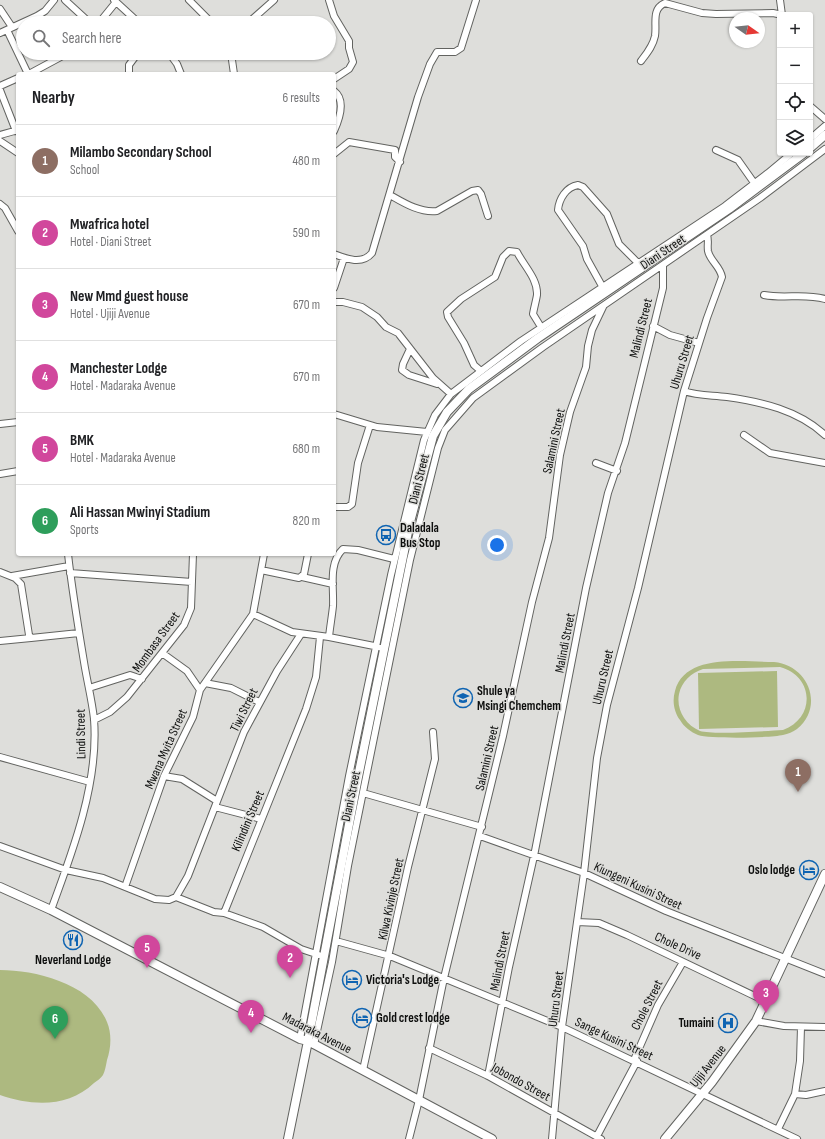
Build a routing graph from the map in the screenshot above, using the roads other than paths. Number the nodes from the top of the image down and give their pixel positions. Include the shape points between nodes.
1 (54, 0) edge
2 (65, 0) edge
3 (189, 0) edge
4 (274, 0) edge
5 (329, 0) edge
6 (476, 0) edge
7 (780, 0) edge
8 (115, 1) edge
9 (0, 8) edge
10 (782, 12) edge
11 (777, 14) edge
12 (35, 16) edge
13 (82, 16) edge
14 (105, 16) edge
15 (131, 16) edge
16 (205, 16) edge
17 (256, 16) edge
18 (334, 16) edge
19 (336, 19) edge
20 (16, 25) edge
21 (10, 28) junction
22 (0, 33) edge
23 (16, 43) edge
24 (23, 60) edge
25 (55, 60) edge
26 (133, 60) edge
27 (174, 60) edge
28 (232, 60) edge
29 (641, 61) dead end
30 (27, 72) edge
31 (32, 72) edge
32 (129, 72) edge
33 (180, 72) edge
34 (234, 72) edge
35 (336, 78) edge
36 (16, 79) edge
37 (0, 86) edge
38 (0, 90) edge
39 (336, 94) edge
40 (813, 109) edge
41 (825, 119) edge
42 (336, 126) edge
43 (825, 126) edge
44 (16, 128) edge
45 (16, 130) edge
46 (0, 135) edge
47 (825, 135) edge
48 (813, 136) edge
49 (0, 142) edge
50 (813, 145) edge
51 (825, 149) edge
52 (716, 150) dead end
53 (16, 152) edge
54 (336, 152) edge
55 (789, 156) edge
56 (800, 156) edge
57 (400, 162) junction
58 (756, 186) junction
59 (390, 195) junction
60 (0, 204) edge
61 (488, 216) dead end
62 (16, 227) edge
63 (707, 235) junction
64 (336, 255) edge
65 (344, 258) junction
66 (638, 263) junction
67 (663, 265) junction
68 (336, 282) edge
69 (602, 286) junction
70 (764, 295) dead end
71 (825, 299) edge
72 (336, 302) edge
73 (604, 306) junction
74 (653, 326) junction
75 (541, 327) junction
76 (699, 343) junction
77 (410, 349) junction
78 (481, 371) junction
79 (437, 384) junction
80 (684, 391) junction
81 (451, 394) junction
82 (336, 415) edge
83 (16, 422) edge
84 (0, 424) edge
85 (370, 425) junction
86 (429, 434) junction
87 (744, 435) dead end
88 (825, 435) edge
89 (596, 463) dead end
90 (825, 463) edge
91 (616, 471) junction
92 (16, 472) edge
93 (0, 474) edge
94 (336, 507) edge
95 (68, 556) edge
96 (194, 556) edge
97 (264, 556) edge
98 (308, 556) edge
99 (394, 559) junction
100 (69, 566) junction
101 (261, 570) junction
102 (0, 572) edge
103 (70, 573) junction
104 (12, 576) junction
105 (302, 576) junction
106 (192, 582) junction
107 (333, 584) junction
108 (253, 614) junction
109 (79, 633) junction
110 (301, 634) junction
111 (320, 637) junction
112 (328, 637) junction
113 (31, 638) junction
114 (0, 641) edge
115 (380, 647) junction
116 (162, 653) junction
117 (142, 679) junction
118 (205, 683) junction
119 (89, 688) junction
120 (200, 690) junction
121 (259, 702) junction
122 (94, 720) junction
123 (433, 732) dead end
124 (0, 756) edge
125 (164, 776) junction
126 (90, 782) junction
127 (363, 793) junction
128 (216, 804) junction
129 (423, 809) junction
130 (261, 819) junction
131 (482, 827) junction
132 (480, 836) junction
133 (0, 846) edge
134 (534, 856) junction
135 (66, 870) junction
136 (584, 873) junction
137 (825, 874) edge
138 (0, 887) edge
139 (125, 887) junction
140 (176, 897) junction
141 (51, 910) junction
142 (224, 913) junction
143 (577, 922) junction
144 (336, 941) junction
145 (320, 956) junction
146 (390, 956) junction
147 (786, 959) junction
148 (683, 962) junction
149 (825, 974) edge
150 (444, 978) junction
151 (766, 1001) junction
152 (503, 1002) junction
153 (756, 1022) junction
154 (562, 1027) junction
155 (801, 1027) junction
156 (825, 1027) edge
157 (308, 1042) junction
158 (428, 1048) junction
159 (635, 1061) junction
160 (363, 1070) junction
161 (488, 1076) junction
162 (825, 1091) edge
163 (702, 1093) junction
164 (795, 1094) junction
165 (419, 1100) junction
166 (555, 1114) junction
167 (778, 1129) junction
168 (599, 1137) edge
169 (288, 1139) edge
170 (409, 1139) edge
171 (492, 1139) edge
172 (552, 1139) edge
173 (665, 1139) edge
174 (797, 1139) edge

1 - 12 street via 45,11
2 - 13 street
3 - 16 street
4 - 17 street
5 - 18 street
6 - 57 street via 461,48 455,52 437,52 433,58 418,97
7 - 10 street
8 - 14 street
8 - 15 street
9 - 21 street
11 - 29 street via 702,13 665,3 660,5 654,20 653,44
19 - 35 street via 349,41 353,62 349,69
20 - 21 street
21 - 22 street
21 - 23 street
24 - 30 street
25 - 31 street
26 - 32 street via 129,65
27 - 33 street
28 - 34 street
36 - 37 street
38 - 44 street
39 - 42 street via 341,103
40 - 41 street
43 - 48 street
45 - 46 street
47 - 50 main road
49 - 53 street
51 - 63 street, Diani Street
52 - 58 street via 738,160
54 - 57 street via 349,142 361,143 395,150 395,157
55 - 58 street
56 - 58 main road
57 - 59 street
58 - 66 street
58 - 86 main road via 602,296 538,338 469,390
59 - 61 street via 411,206 437,211 478,190
59 - 65 street via 372,253 363,260
60 - 62 street
63 - 67 street, Diani Street
63 - 76 street, Uhuru Street via 709,253 721,270 722,277
64 - 65 street
65 - 68 street
66 - 69 street
66 - 69 street via 619,244 607,214 578,185 570,188 562,198 558,210 583,246
67 - 73 street, Diani Street
67 - 74 street, Malindi Street via 663,288
69 - 75 street
70 - 71 street via 798,295
72 - 77 street via 362,307 386,327 398,333
73 - 127 street, Diani Street via 473,398 445,430 438,448 410,560
73 - 131 street, Salamini Street via 590,338 586,367 570,412 560,455 549,538 532,602
74 - 76 street via 670,335
74 - 91 street, Malindi Street
75 - 78 street
75 - 78 street via 532,314 537,290 533,276 517,252 509,251 503,257 495,277 461,299 447,312 473,362
76 - 80 street, Uhuru Street
77 - 79 street
77 - 79 street via 402,370 408,375
78 - 81 street
79 - 81 street
80 - 88 street via 778,407 803,419
80 - 136 street, Uhuru Street via 638,588 620,648 607,705 597,758
81 - 86 street via 435,415
82 - 85 street
83 - 84 street
85 - 86 street
85 - 94 street via 358,463 352,504 348,507
86 - 99 street
86 - 115 main road
87 - 90 street via 770,452
89 - 91 street
91 - 134 street, Malindi Street via 608,493 586,588
92 - 93 street
95 - 100 street, Lindi Street
96 - 106 street, Mombasa Street
97 - 101 street, Mwana Mvita Street
98 - 105 street
99 - 107 street via 343,549 335,562
99 - 115 street
100 - 103 street, Lindi Street
100 - 104 street
101 - 105 street via 299,578
101 - 108 street, Mwana Mvita Street
102 - 104 street
103 - 106 street
103 - 109 street, Lindi Street
104 - 113 street via 21,584 24,592
105 - 107 street
106 - 116 street, Mombasa Street via 189,616
107 - 112 street
108 - 110 street
108 - 118 street, Mwana Mvita Street
109 - 113 street
109 - 119 street, Lindi Street
110 - 111 street
110 - 121 street, Tiwi Street
111 - 112 street
111 - 130 street, Kilindini Street via 317,671 310,698
112 - 115 street
113 - 114 street
115 - 145 main road
116 - 117 street, Mombasa Street
116 - 120 street via 187,671
117 - 119 street via 130,674
117 - 122 street, Mombasa Street via 118,706
118 - 120 street, Mwana Mvita Street
118 - 121 street via 226,686
119 - 122 street, Lindi Street
120 - 125 street, Mwana Mvita Street via 193,718
121 - 128 street, Tiwi Street via 244,732
122 - 126 street, Lindi Street
123 - 129 street, Kilwa Kivinje Street via 435,759
124 - 126 street
125 - 128 street via 182,779
125 - 139 street, Mwana Mvita Street
126 - 135 street, Lindi Street
127 - 129 street
127 - 144 street, Diani Street
128 - 130 street
128 - 140 street, Tiwi Street via 188,876
129 - 131 street
129 - 146 street, Kilwa Kivinje Street
130 - 142 street, Kilindini Street
131 - 132 street, Salamini Street
132 - 134 street, Kiungeni Kusini Street
132 - 150 street, Salamini Street
133 - 135 street
134 - 136 street, Kiungeni Kusini Street
134 - 152 street, Malindi Street
135 - 139 street via 82,872
135 - 141 street, Lindi Street
136 - 143 street, Uhuru Street
136 - 147 street, Kiungeni Kusini Street via 666,911
137 - 147 main road, Ujiji Avenue
138 - 141 main road, Madaraka Avenue
139 - 140 street via 163,900
140 - 142 street via 214,912
141 - 157 main road, Madaraka Avenue
142 - 145 street via 263,926 301,949
143 - 148 street, Chole Drive via 599,924
143 - 154 street, Uhuru Street
144 - 146 street, Sange Kusini Street
144 - 157 street, Diani Street
145 - 157 main road
146 - 150 street, Sange Kusini Street
146 - 160 street, Kilwa Kivinje Street
147 - 149 street, Kiungeni Kusini Street
147 - 151 main road, Ujiji Avenue
148 - 151 street, Chole Drive
148 - 159 street, Chole Street via 658,1005
150 - 152 street, Sange Kusini Street
150 - 158 street, Salamini Street
151 - 153 main road, Ujiji Avenue
152 - 154 street, Sange Kusini Street
152 - 161 street, Malindi Street
153 - 155 street
153 - 163 main road, Ujiji Avenue
154 - 159 street, Sange Kusini Street
154 - 166 street, Uhuru Street
155 - 156 street
155 - 164 street
157 - 160 main road, Madaraka Avenue
157 - 169 main road
158 - 161 street, Jobondo Street
158 - 165 street, Salamini Street
159 - 163 street, Sange Kusini Street
159 - 168 street, Chole Street
160 - 165 main road, Madaraka Avenue
161 - 166 street, Jobondo Street
162 - 164 street via 806,1095
163 - 167 street, Sange Kusini Street
163 - 173 main road, Ujiji Avenue
164 - 167 street
165 - 170 street, Salamini Street
165 - 171 main road, Madaraka Avenue
166 - 168 street, Jobondo Street
166 - 172 street, Uhuru Street
167 - 174 street, Sange Kusini Street

